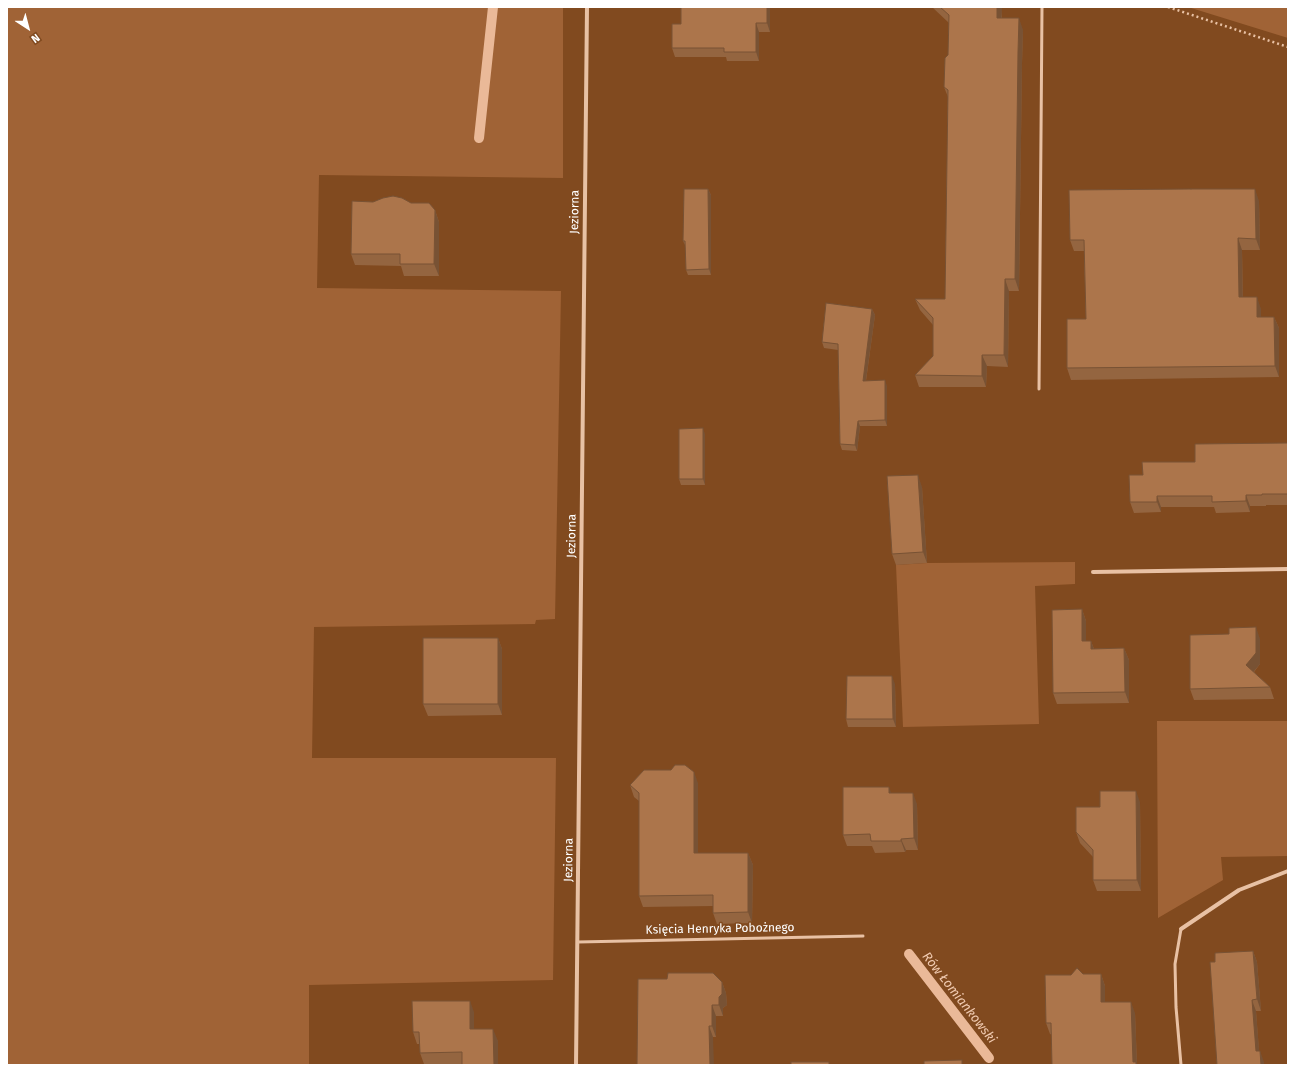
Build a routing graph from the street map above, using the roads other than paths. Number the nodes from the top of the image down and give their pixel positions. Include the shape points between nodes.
1 (587, 7) edge
2 (1042, 7) edge
3 (1039, 389) dead end
4 (1288, 569) edge
5 (1093, 572) dead end
6 (1288, 871) edge
7 (1181, 929) joint
8 (862, 936) dead end
9 (578, 942) junction
10 (576, 1065) edge
11 (1181, 1065) edge

1 - 9 street, Jeziorna
2 - 3 lane
4 - 5 street
6 - 7 street via 1239,890
7 - 11 lane via 1175,964
8 - 9 lane, Księcia Henryka Pobożnego
9 - 10 street, Jeziorna

